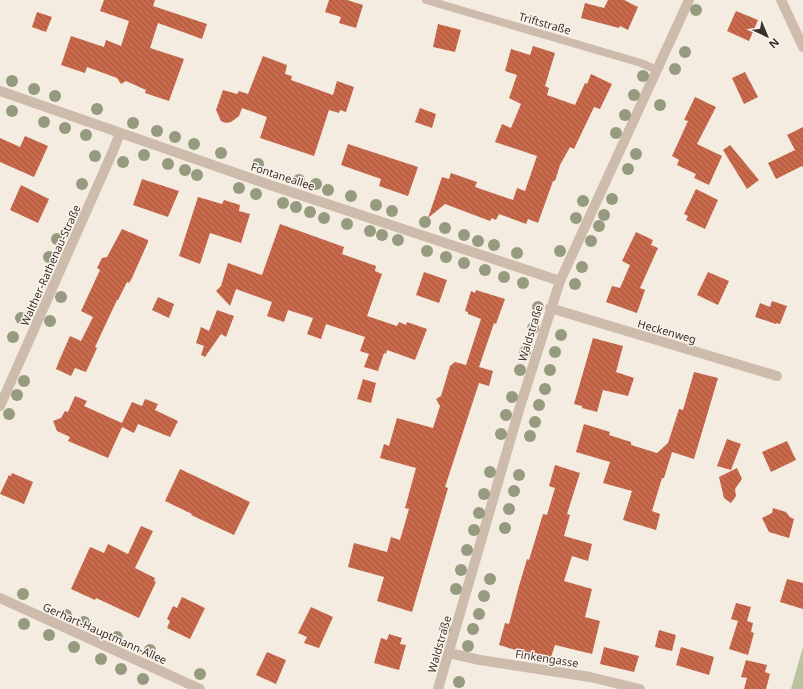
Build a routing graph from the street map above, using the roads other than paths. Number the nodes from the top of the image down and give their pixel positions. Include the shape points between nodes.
1 (426, 0) edge
2 (688, 0) edge
3 (781, 0) edge
4 (803, 47) edge
5 (657, 70) junction
6 (0, 91) edge
7 (120, 133) junction
8 (560, 281) junction
9 (550, 308) junction
10 (777, 376) dead end
11 (0, 406) edge
12 (0, 598) edge
13 (449, 653) junction
14 (200, 689) edge
15 (438, 689) edge
16 (640, 689) edge

1 - 5 lane, Triftstraße via 642,63
2 - 5 street, Waldstraße
3 - 4 street
5 - 8 street, Waldstraße
6 - 7 street, Fontaneallee
7 - 8 street, Fontaneallee
7 - 11 street, Walther-Rathenau-Straße
8 - 9 street, Waldstraße
9 - 10 street, Heckenweg
9 - 13 street, Waldstraße
12 - 14 street, Gerhart-Hauptmann-Allee
13 - 15 street, Waldstraße
13 - 16 street, Finkengasse via 590,677

